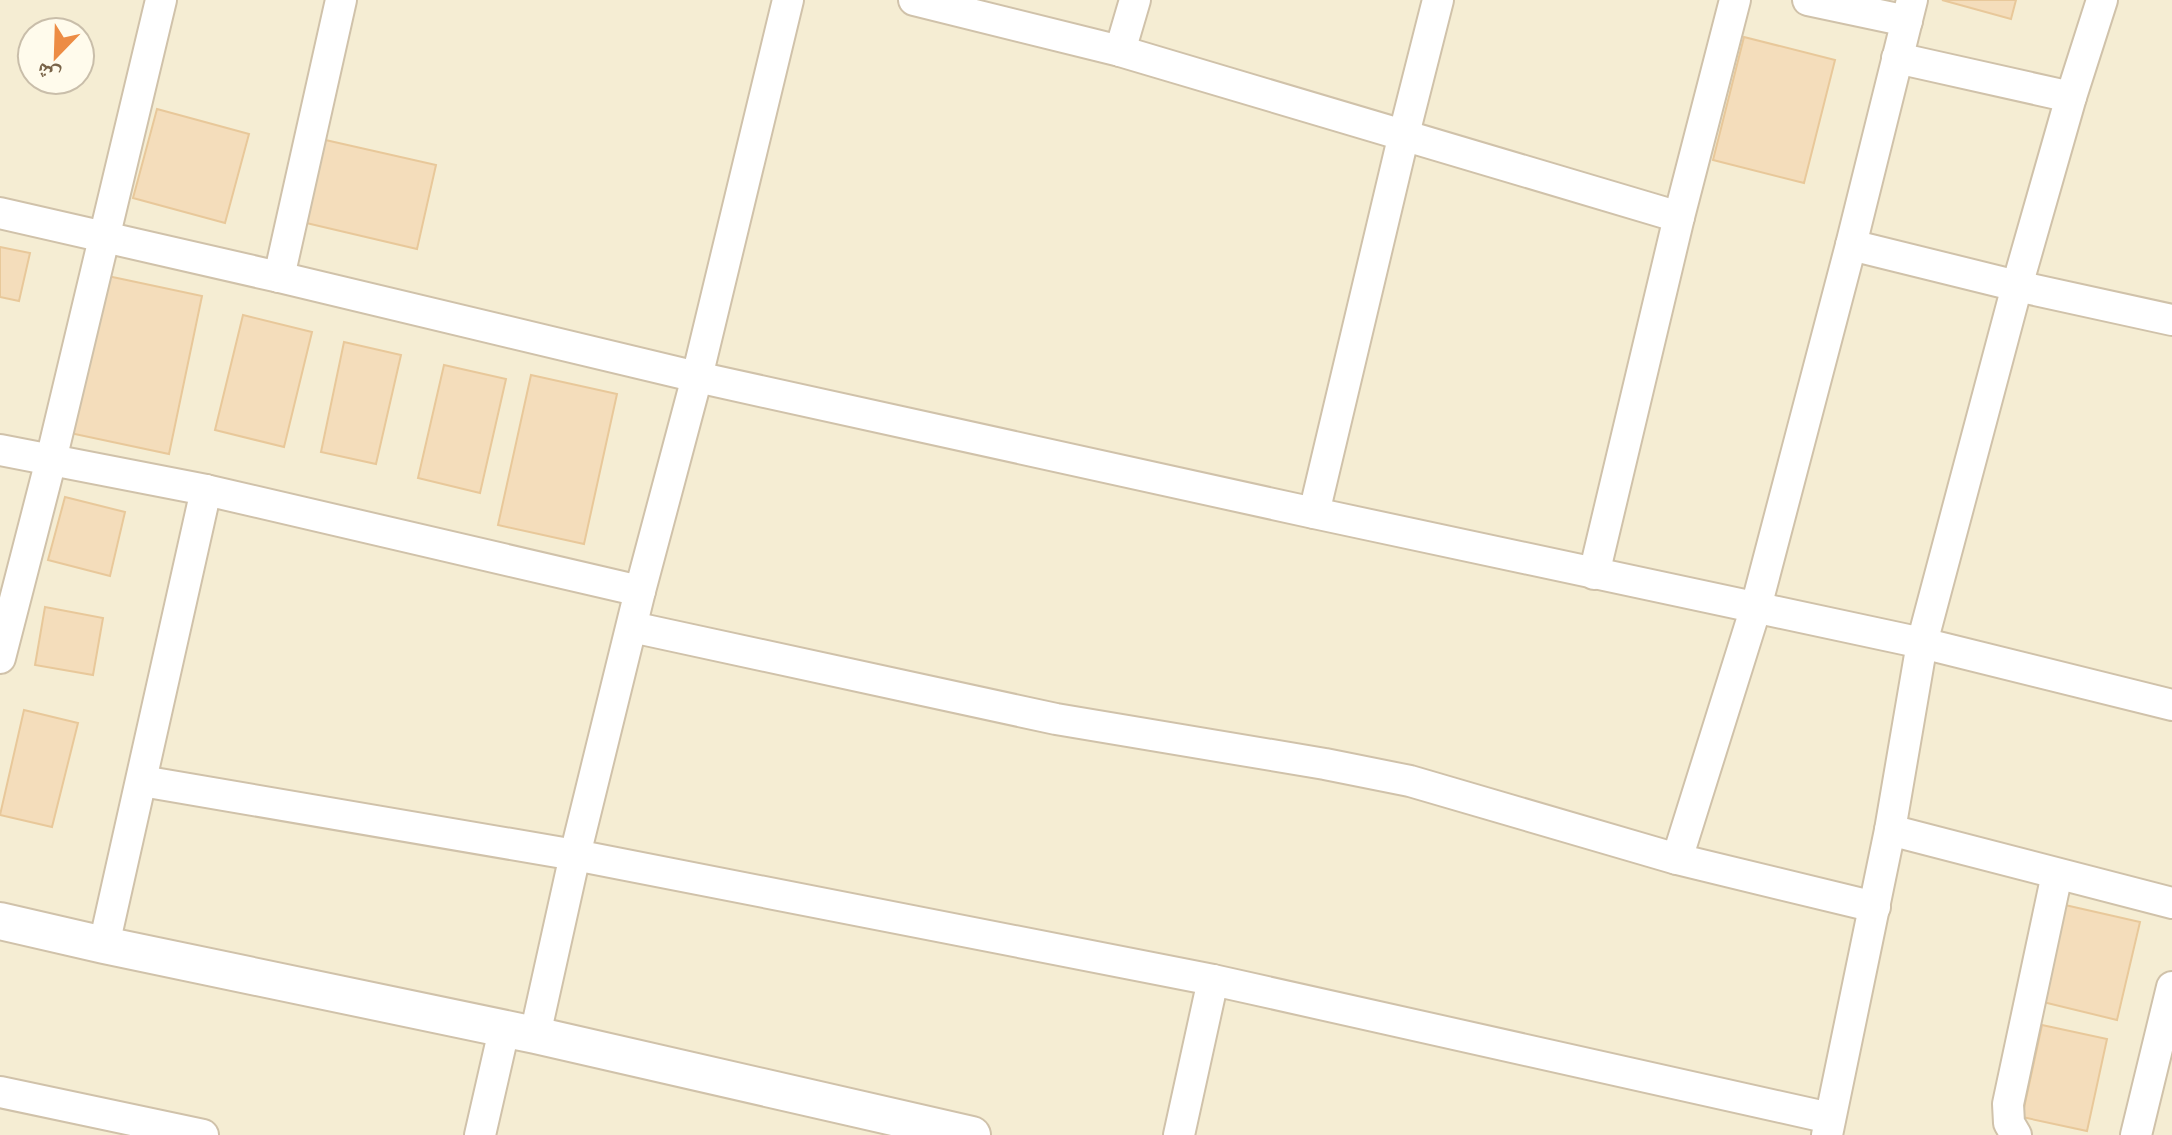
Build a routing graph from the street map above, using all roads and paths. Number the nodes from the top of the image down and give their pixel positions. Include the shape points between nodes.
1 (161, 0) edge
2 (341, 0) edge
3 (788, 0) edge
4 (914, 0) edge
5 (1135, 0) edge
6 (1438, 0) edge
7 (1735, 0) edge
8 (1808, 0) edge
9 (2102, 0) edge
10 (1910, 10) edge
11 (1120, 51) junction
12 (1897, 58) junction
13 (2071, 97) junction
14 (1404, 134) junction
15 (0, 213) edge
16 (1679, 217) junction
17 (105, 237) junction
18 (1851, 245) junction
19 (279, 277) junction
20 (2017, 286) junction
21 (2172, 320) edge
22 (697, 377) junction
23 (0, 450) edge
24 (51, 460) junction
25 (206, 490) junction
26 (1314, 513) junction
27 (1594, 574) junction
28 (640, 591) junction
29 (8, 597) edge
30 (1756, 607) junction
31 (632, 627) junction
32 (1922, 643) junction
33 (0, 658) edge
34 (2172, 705) edge
35 (142, 781) junction
36 (1890, 830) junction
37 (575, 855) junction
38 (1677, 859) junction
39 (2057, 874) junction
40 (2172, 903) edge
41 (1875, 907) junction
42 (2, 929) edge
43 (104, 945) junction
44 (1213, 980) junction
45 (2172, 987) edge
46 (520, 1033) junction
47 (0, 1092) edge
48 (1829, 1126) edge
49 (203, 1135) edge
50 (480, 1135) edge
51 (972, 1135) edge
52 (1179, 1135) edge
53 (2016, 1135) edge
54 (2136, 1135) edge

1 - 17 street
2 - 19 street
3 - 22 street
4 - 11 street
5 - 11 street
6 - 14 street
7 - 16 street
8 - 10 street
9 - 13 street
10 - 12 street
11 - 14 street
12 - 13 street
12 - 18 street
13 - 20 street
14 - 16 street
14 - 26 street
15 - 17 street
16 - 27 street
17 - 19 street
17 - 24 street
18 - 20 street
18 - 30 street
19 - 22 street
20 - 21 street
20 - 32 street
22 - 26 street
22 - 28 street
23 - 24 street
24 - 25 street
24 - 29 street
25 - 28 street
25 - 35 street
26 - 27 street
27 - 30 street
28 - 31 street
29 - 33 street
30 - 32 street
30 - 38 street
31 - 37 street
31 - 38 street via 1056,719 1410,781
32 - 34 street
32 - 36 street
35 - 37 street
35 - 43 street
36 - 39 street
36 - 41 street
37 - 44 street
37 - 46 street
38 - 41 street
39 - 40 street
39 - 53 street via 2008,1104
41 - 48 street
42 - 43 street
43 - 46 street
44 - 48 street
44 - 52 street
45 - 54 street
46 - 50 street
46 - 51 street
47 - 49 street

